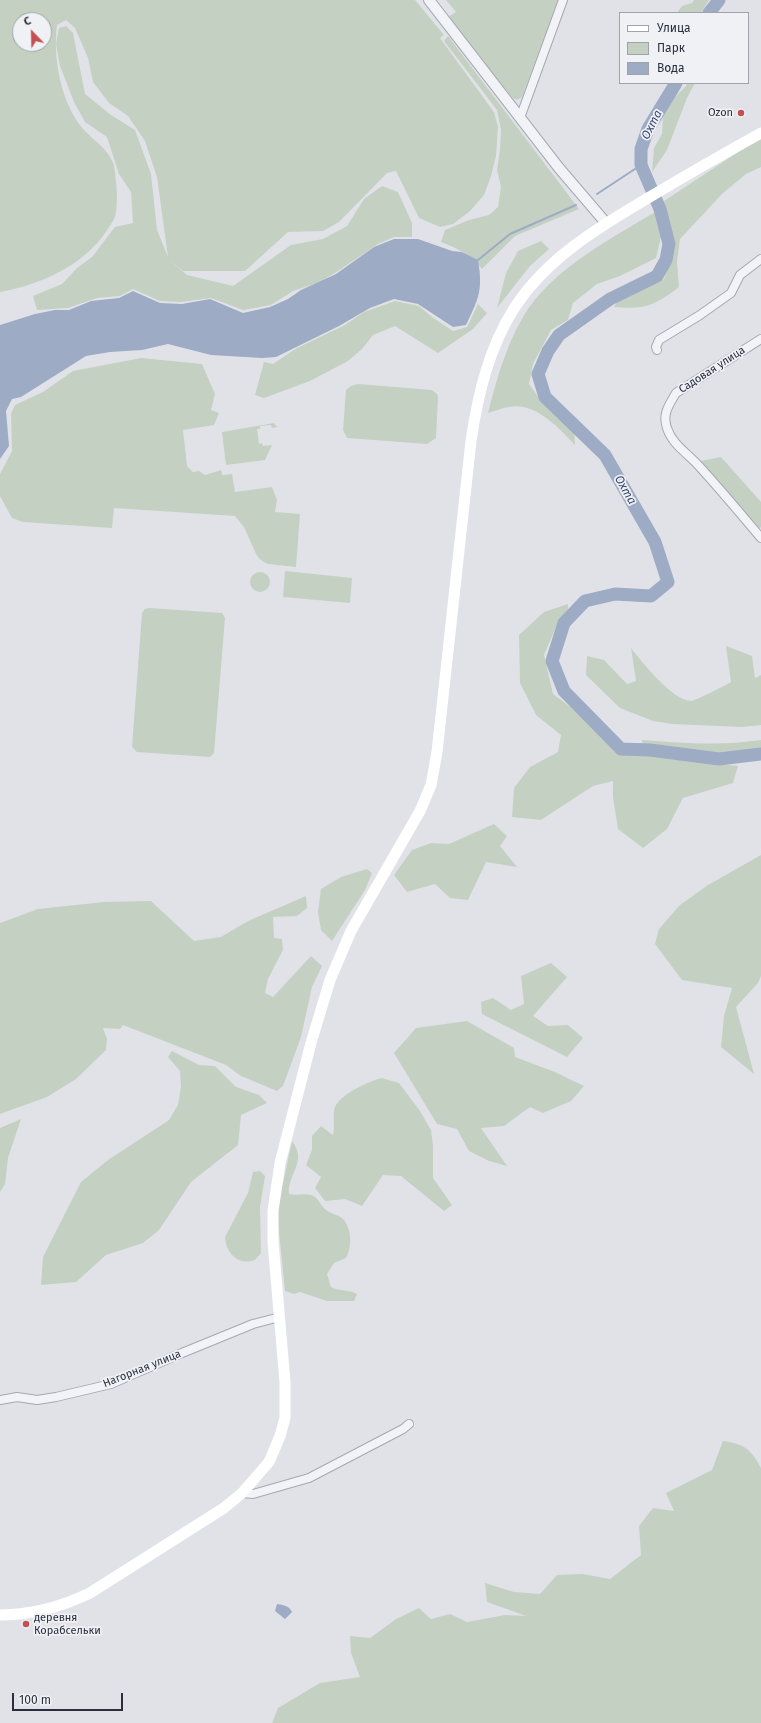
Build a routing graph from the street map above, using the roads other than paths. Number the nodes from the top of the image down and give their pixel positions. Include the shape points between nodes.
1 (429, 0) edge
2 (563, 0) edge
3 (520, 118) junction
4 (761, 133) edge
5 (606, 223) junction
6 (761, 259) edge
7 (761, 339) edge
8 (657, 350) dead end
9 (761, 538) edge
10 (280, 1317) junction
11 (0, 1400) edge
12 (409, 1424) dead end
13 (242, 1493) junction
14 (0, 1615) edge

1 - 3 street
2 - 3 street
3 - 5 street
4 - 5 main road
5 - 10 main road via 566,252 538,278 515,306 487,365 471,441 438,745 432,778 420,811 352,931 330,980 311,1043 280,1163 273,1211 273,1242
6 - 8 street via 740,275 731,293 658,340
7 - 9 street, Садовая улица via 676,394 667,407 665,416 670,436 677,445 698,465
10 - 11 street, Нагорная улица via 253,1324 210,1341 111,1384 36,1400
10 - 13 main road via 285,1418 269,1462
12 - 13 street via 309,1478 253,1494
13 - 14 main road via 224,1508 79,1598 44,1610

